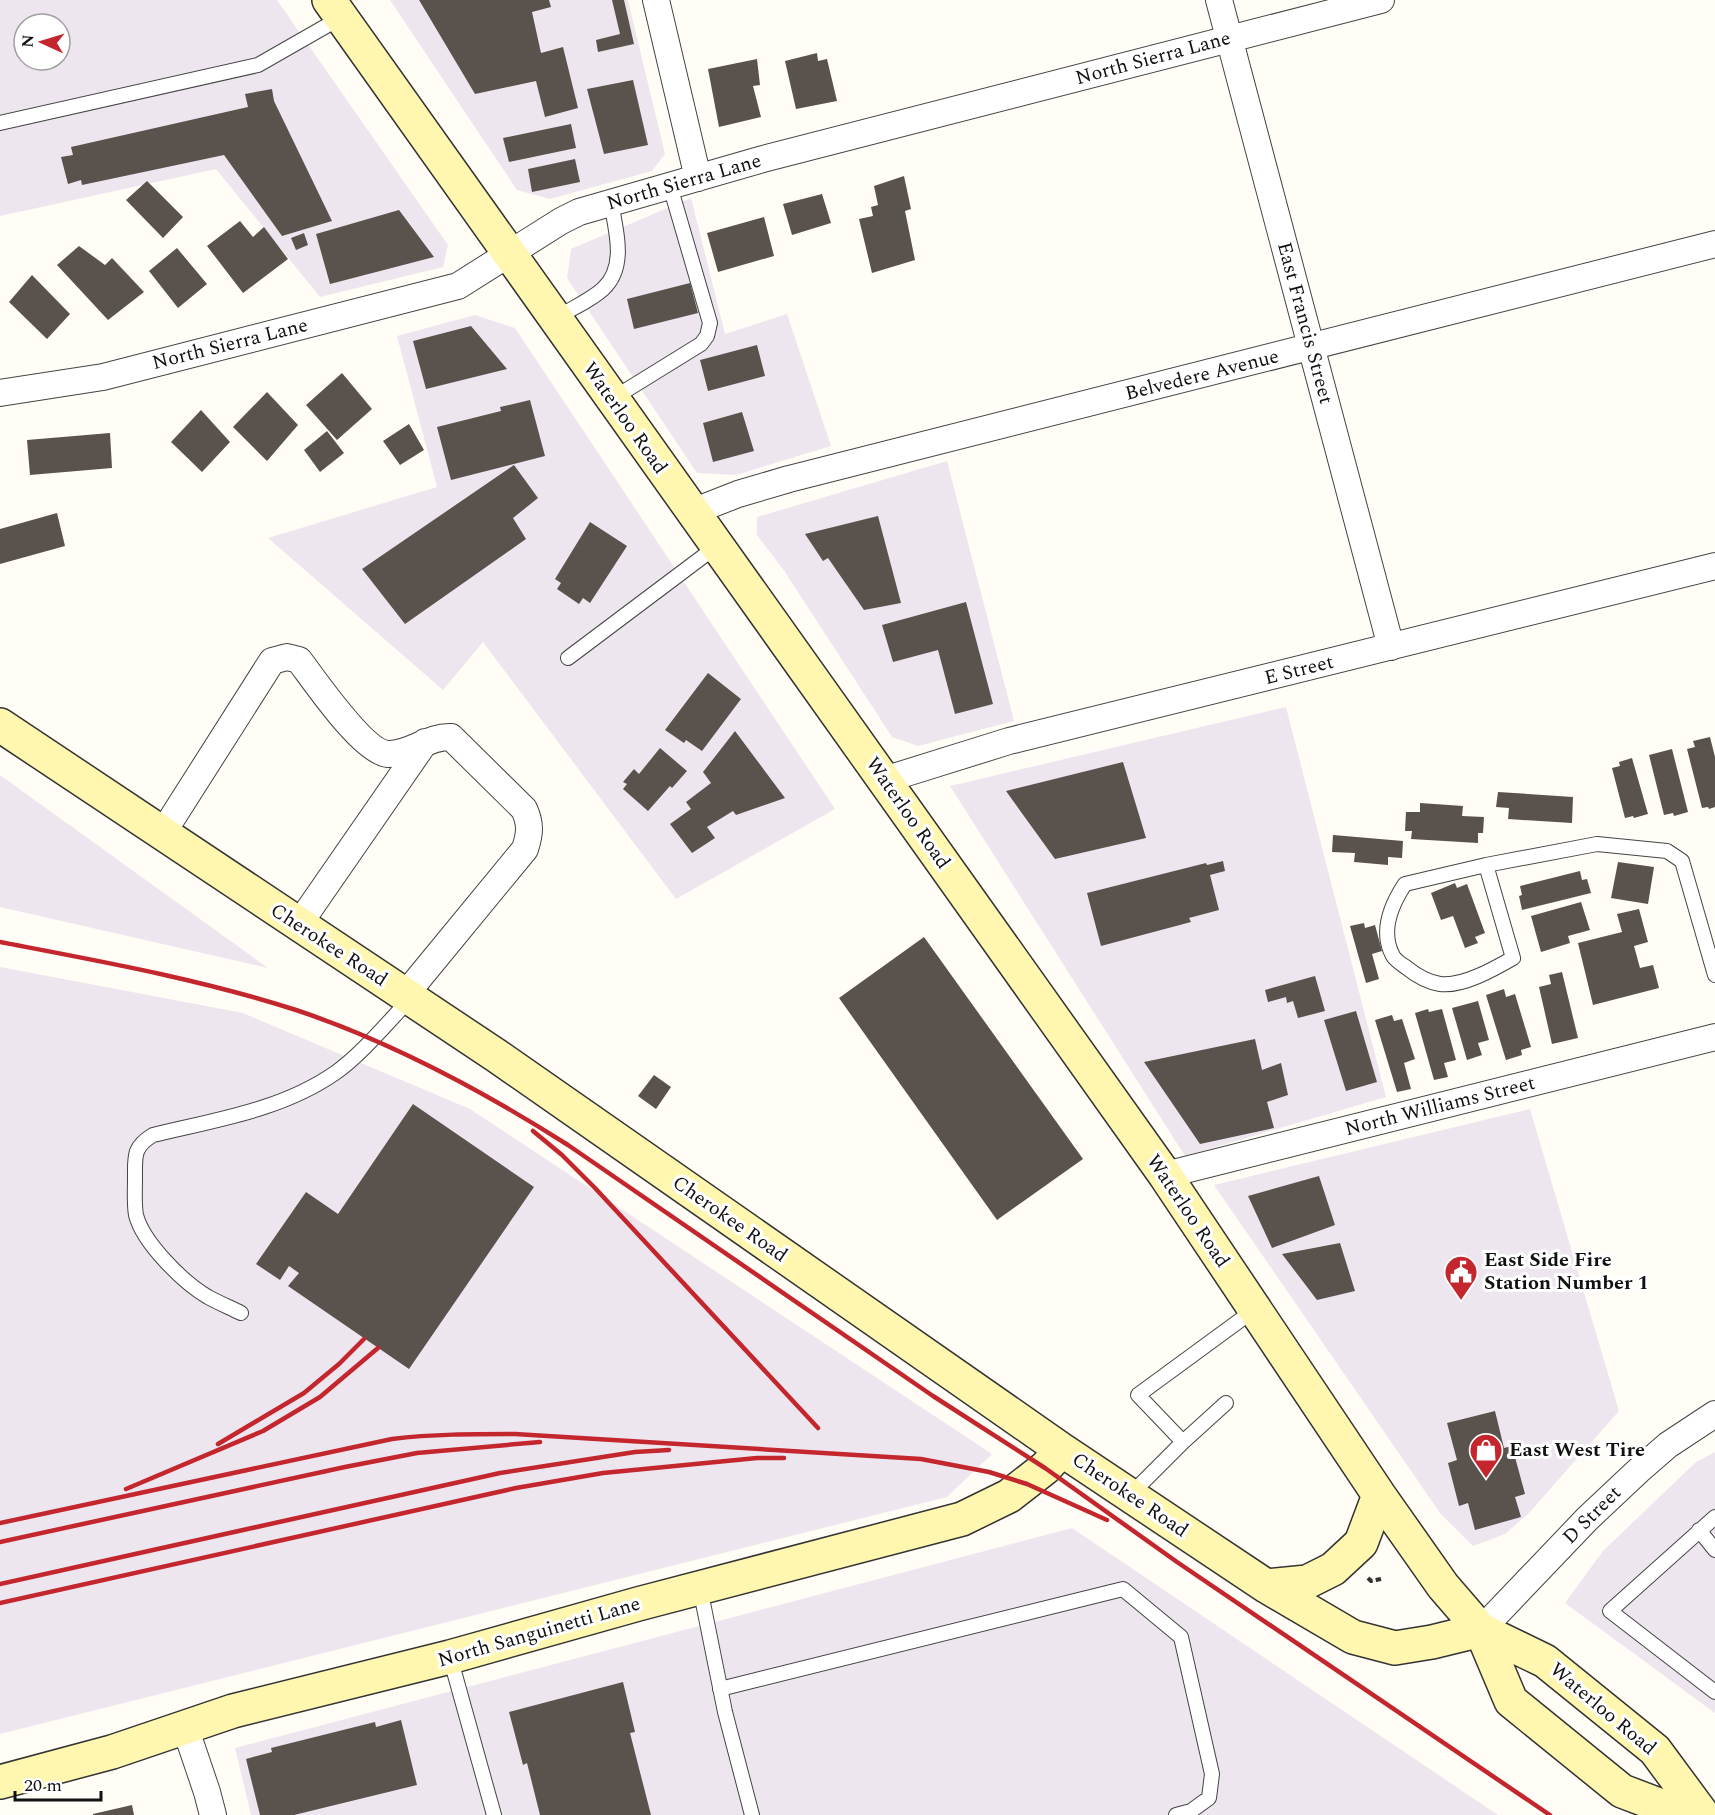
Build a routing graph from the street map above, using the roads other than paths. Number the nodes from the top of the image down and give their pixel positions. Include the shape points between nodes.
1 (656, 0) edge
2 (1219, 0) edge
3 (1381, 0) edge
4 (336, 9) edge
5 (1229, 39) junction
6 (0, 123) edge
7 (698, 178) junction
8 (670, 186) junction
9 (611, 203) junction
10 (1715, 244) edge
11 (509, 254) junction
12 (555, 319) junction
13 (1311, 347) junction
14 (0, 393) edge
15 (612, 399) junction
16 (692, 512) junction
17 (717, 546) junction
18 (1715, 566) edge
19 (1391, 647) junction
20 (568, 658) dead end
21 (0, 725) edge
22 (425, 742) junction
23 (884, 780) junction
24 (162, 834) junction
25 (1486, 866) junction
26 (299, 924) junction
27 (1715, 975) edge
28 (408, 997) junction
29 (1715, 1037) edge
30 (1165, 1175) junction
31 (1254, 1310) junction
32 (242, 1313) dead end
33 (1227, 1404) dead end
34 (1715, 1414) edge
35 (1184, 1442) junction
36 (1062, 1450) junction
37 (1379, 1495) junction
38 (1130, 1496) junction
39 (1715, 1517) edge
40 (1699, 1530) junction
41 (1715, 1550) edge
42 (1266, 1586) junction
43 (700, 1588) junction
44 (1481, 1630) junction
45 (450, 1657) junction
46 (720, 1689) junction
47 (1715, 1692) edge
48 (185, 1727) junction
49 (0, 1782) edge
50 (213, 1815) edge
51 (494, 1815) edge
52 (752, 1815) edge
53 (1176, 1815) edge
54 (1685, 1815) edge
55 (1702, 1815) edge

1 - 7 street
2 - 5 street, East Francis Street
3 - 5 street, North Sierra Lane
4 - 6 lane via 258,65
4 - 11 street, Waterloo Road
5 - 7 street, North Sierra Lane
5 - 13 street, East Francis Street
7 - 8 street, North Sierra Lane
8 - 9 street, North Sierra Lane
8 - 15 lane via 710,323 707,336 701,344
9 - 11 street, North Sierra Lane via 579,212
9 - 12 lane via 618,244 615,270 604,288
10 - 13 street, Belvedere Avenue
11 - 12 street, Waterloo Road
11 - 14 street, North Sierra Lane via 458,286 103,376
12 - 15 street, Waterloo Road
13 - 16 street, Belvedere Avenue via 789,479
13 - 19 street, East Francis Street
15 - 16 street, Waterloo Road
16 - 17 street, Waterloo Road
17 - 20 lane
17 - 23 street, Waterloo Road
18 - 19 street, E Street
19 - 23 street, E Street via 1009,741
21 - 24 street, Cherokee Road
22 - 24 street via 387,754 373,748 353,729 299,660 287,657 272,661
22 - 26 street
22 - 28 street via 451,737 524,809 530,835 525,849
23 - 30 street, Waterloo Road
24 - 26 street, Cherokee Road
25 - 25 lane via 1405,884 1395,899 1386,932 1394,958 1421,978 1441,984 1488,972 1513,958
25 - 27 lane via 1597,844 1667,851 1682,861
26 - 28 street, Cherokee Road
28 - 32 lane via 338,1072 305,1092 258,1110 153,1135 141,1142 135,1157 136,1215 144,1234 182,1276 207,1296
28 - 36 street, Cherokee Road
29 - 30 street, North Williams Street
30 - 31 street, Waterloo Road
31 - 35 lane via 1138,1395
31 - 37 street, Waterloo Road
33 - 35 lane
34 - 44 street, D Street via 1668,1445 1638,1471
35 - 38 lane
36 - 38 street, Cherokee Road
36 - 43 street, North Sanguinetti Lane via 1046,1468 1009,1496 962,1519
37 - 42 street via 1361,1543 1333,1569 1307,1582
37 - 44 street, Waterloo Road via 1443,1586
38 - 42 street, Cherokee Road
39 - 40 lane
40 - 41 lane
40 - 47 lane via 1610,1611
42 - 44 street, Cherokee Road via 1353,1637 1395,1648
43 - 45 street, North Sanguinetti Lane
43 - 46 lane
44 - 54 street, Waterloo Road via 1511,1701 1622,1791
44 - 55 street, Waterloo Road via 1545,1661 1655,1750
45 - 48 street, North Sanguinetti Lane via 233,1711
45 - 51 lane
46 - 52 lane
46 - 53 lane via 1123,1589 1181,1637 1212,1774 1209,1798 1191,1811
48 - 49 street, North Sanguinetti Lane
48 - 50 street

